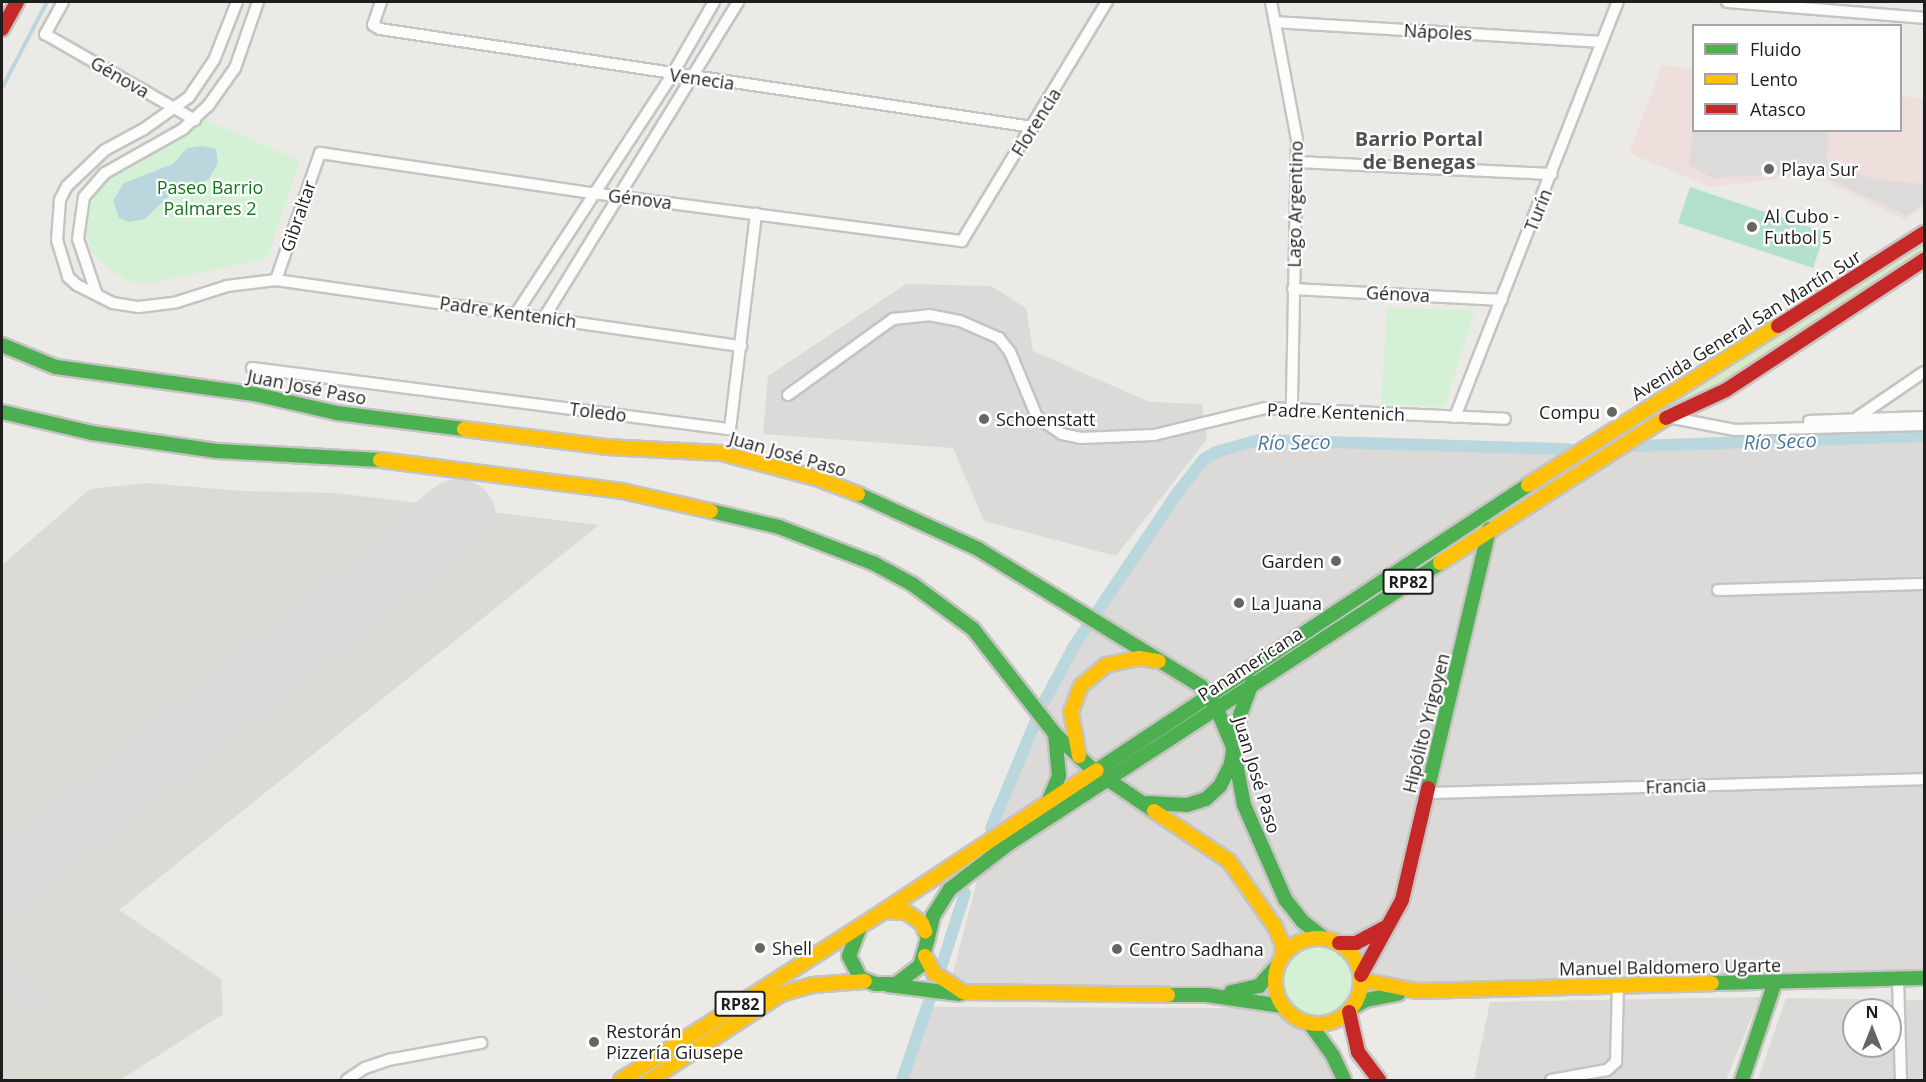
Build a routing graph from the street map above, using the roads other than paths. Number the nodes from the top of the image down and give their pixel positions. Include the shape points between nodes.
1 (17, 2) edge
2 (63, 2) edge
3 (237, 2) edge
4 (258, 2) edge
5 (381, 2) edge
6 (714, 2) edge
7 (738, 2) edge
8 (1107, 2) edge
9 (1271, 2) edge
10 (1618, 2) edge
11 (1727, 2) edge
12 (1771, 3) edge
13 (1924, 18) edge
14 (1275, 22) junction
15 (2, 29) edge
16 (1601, 42) junction
17 (672, 75) junction
18 (692, 78) junction
19 (176, 108) junction
20 (195, 120) junction
21 (1034, 127) junction
22 (320, 153) joint
23 (1298, 162) junction
24 (1552, 174) junction
25 (592, 193) junction
26 (616, 196) junction
27 (756, 214) junction
28 (1920, 236) edge
29 (962, 241) joint
30 (1924, 260) edge
31 (276, 280) junction
32 (1293, 289) junction
33 (97, 295) junction
34 (1502, 300) junction
35 (518, 312) junction
36 (545, 316) junction
37 (2, 345) edge
38 (741, 346) junction
39 (252, 368) dead end
40 (1924, 372) edge
41 (788, 395) dead end
42 (1292, 408) junction
43 (2, 412) edge
44 (1455, 417) junction
45 (1667, 417) junction
46 (1858, 417) junction
47 (1924, 417) edge
48 (1505, 419) dead end
49 (1924, 425) edge
50 (1734, 430) junction
51 (1620, 446) joint
52 (1583, 451) joint
53 (1489, 529) junction
54 (1924, 584) edge
55 (1718, 590) dead end
56 (1167, 663) junction
57 (1252, 683) junction
58 (1212, 701) junction
59 (1055, 734) junction
60 (1233, 747) junction
61 (1079, 756) junction
62 (1094, 770) junction
63 (1106, 780) junction
64 (1924, 780) edge
65 (1427, 793) junction
66 (1049, 800) junction
67 (1140, 801) junction
68 (884, 911) junction
69 (1391, 924) junction
70 (860, 927) junction
71 (928, 938) junction
72 (1324, 938) junction
73 (1339, 943) junction
74 (925, 956) junction
75 (1280, 961) junction
76 (1361, 977) junction
77 (1924, 978) edge
78 (1898, 979) junction
79 (865, 981) junction
80 (1775, 982) junction
81 (887, 985) junction
82 (1618, 986) junction
83 (1416, 991) junction
84 (977, 993) junction
85 (1207, 995) junction
86 (1282, 1006) junction
87 (1351, 1010) junction
88 (1310, 1024) junction
89 (481, 1043) dead end
90 (346, 1080) edge
91 (621, 1080) edge
92 (650, 1080) edge
93 (1344, 1080) edge
94 (1379, 1080) edge
95 (1551, 1080) edge
96 (1742, 1080) edge
97 (1901, 1080) edge

1 - 15 main road
2 - 19 street, Génova via 45,34
3 - 19 street, Padre Kentenich via 214,60 189,97
4 - 20 street via 235,68
5 - 17 street, Venecia via 373,25 380,29
6 - 17 street
7 - 18 street
8 - 21 street, Florencia
9 - 14 street, Lago Argentino
10 - 16 street, Turín
11 - 12 street
12 - 13 street
14 - 16 street, Nápoles
14 - 23 street, Lago Argentino via 1298,139
16 - 24 street, Turín
17 - 18 street, Venecia
17 - 25 street
18 - 21 street, Venecia
18 - 26 street
19 - 20 street, Génova
19 - 33 street, Padre Kentenich via 80,170 60,200 60,258 68,277
20 - 33 street via 105,173 84,197 78,239
21 - 29 street, Florencia
22 - 25 street, Génova
22 - 31 street, Gibraltar
23 - 24 street
23 - 32 street, Lago Argentino
24 - 34 street, Turín
25 - 26 street, Génova
25 - 35 street
26 - 27 street, Génova
26 - 36 street
27 - 29 street, Génova
27 - 38 street, Toledo
28 - 52 main road, Avenida General San Martín Sur
30 - 45 main road, Avenida General San Martín Sur via 1726,390
31 - 33 street, Padre Kentenich via 226,286 158,305 124,305
31 - 35 street, Padre Kentenich
32 - 34 street, Génova
32 - 42 street, Lago Argentino
34 - 44 street, Turín
35 - 36 street, Padre Kentenich
36 - 38 street, Padre Kentenich
37 - 56 main road, Juan José Paso via 56,367 254,394 337,413 606,447 700,450 752,459 816,478 906,513 978,549
38 - 39 street, Toledo via 730,429
40 - 46 street
41 - 42 street, Padre Kentenich via 893,320 929,315 960,321 999,338 1010,352 1037,417 1062,434 1080,438 1154,435 1231,414
42 - 44 street, Padre Kentenich
43 - 59 main road via 92,433 217,451 375,459 579,484 779,527 873,563 945,607 989,646
44 - 48 street, Padre Kentenich
45 - 50 street
45 - 51 main road, Avenida General San Martín Sur
46 - 47 street
46 - 50 street via 1759,424
49 - 50 street
51 - 53 main road, Panamericana / RP82
52 - 58 main road, Panamericana / RP82
53 - 57 main road, Panamericana / RP82
53 - 65 main road, Hipólito Yrigoyen
54 - 55 street
56 - 58 main road, Juan José Paso
56 - 61 main road via 1149,659 1118,661 1090,676 1076,695 1071,712
57 - 58 main road, Panamericana / RP82
57 - 60 main road
58 - 60 main road, Juan José Paso
58 - 62 main road, Panamericana / RP82
58 - 63 main road, Panamericana / RP82
59 - 61 main road
59 - 66 main road via 1059,776
60 - 67 main road via 1227,777 1206,799 1177,806
60 - 72 main road, Juan José Paso via 1244,804 1265,857 1295,914
61 - 62 main road
62 - 63 main road
62 - 66 main road, Panamericana / RP82
63 - 67 main road
63 - 71 main road, Panamericana / RP82 via 958,880 933,916
64 - 65 street, Francia
65 - 69 main road, Hipólito Yrigoyen via 1402,900
66 - 68 main road, Panamericana / RP82
67 - 75 main road via 1229,861 1275,927 1282,943
68 - 70 main road, Panamericana / RP82
68 - 71 main road via 915,915
69 - 73 main road via 1356,943
69 - 76 main road, Hipólito Yrigoyen
70 - 79 main road via 849,956 853,971
70 - 91 main road, Panamericana / RP82
71 - 74 main road, Panamericana / RP82
72 - 73 main road
72 - 75 main road via 1301,941
73 - 76 main road via 1356,960
74 - 81 main road, Panamericana / RP82 via 907,979
74 - 84 main road via 934,973 948,984 963,992
75 - 85 main road via 1259,986
75 - 86 main road via 1276,991
76 - 83 main road, Manuel Baldomero Ugarte
76 - 87 main road
77 - 78 main road, Manuel Baldomero Ugarte
78 - 80 main road, Manuel Baldomero Ugarte
78 - 97 street
79 - 81 main road, RP82
79 - 92 main road, RP82 via 812,985 782,994
80 - 82 main road, Manuel Baldomero Ugarte
80 - 96 main road
81 - 84 main road via 963,995
82 - 83 main road, Manuel Baldomero Ugarte
82 - 95 street via 1616,1062 1607,1070
83 - 87 main road, Manuel Baldomero Ugarte via 1377,997
84 - 85 main road
85 - 86 main road
86 - 88 main road
87 - 88 main road via 1335,1021
87 - 94 main road via 1358,1052
88 - 93 main road via 1333,1056
89 - 90 street via 388,1060 364,1068

